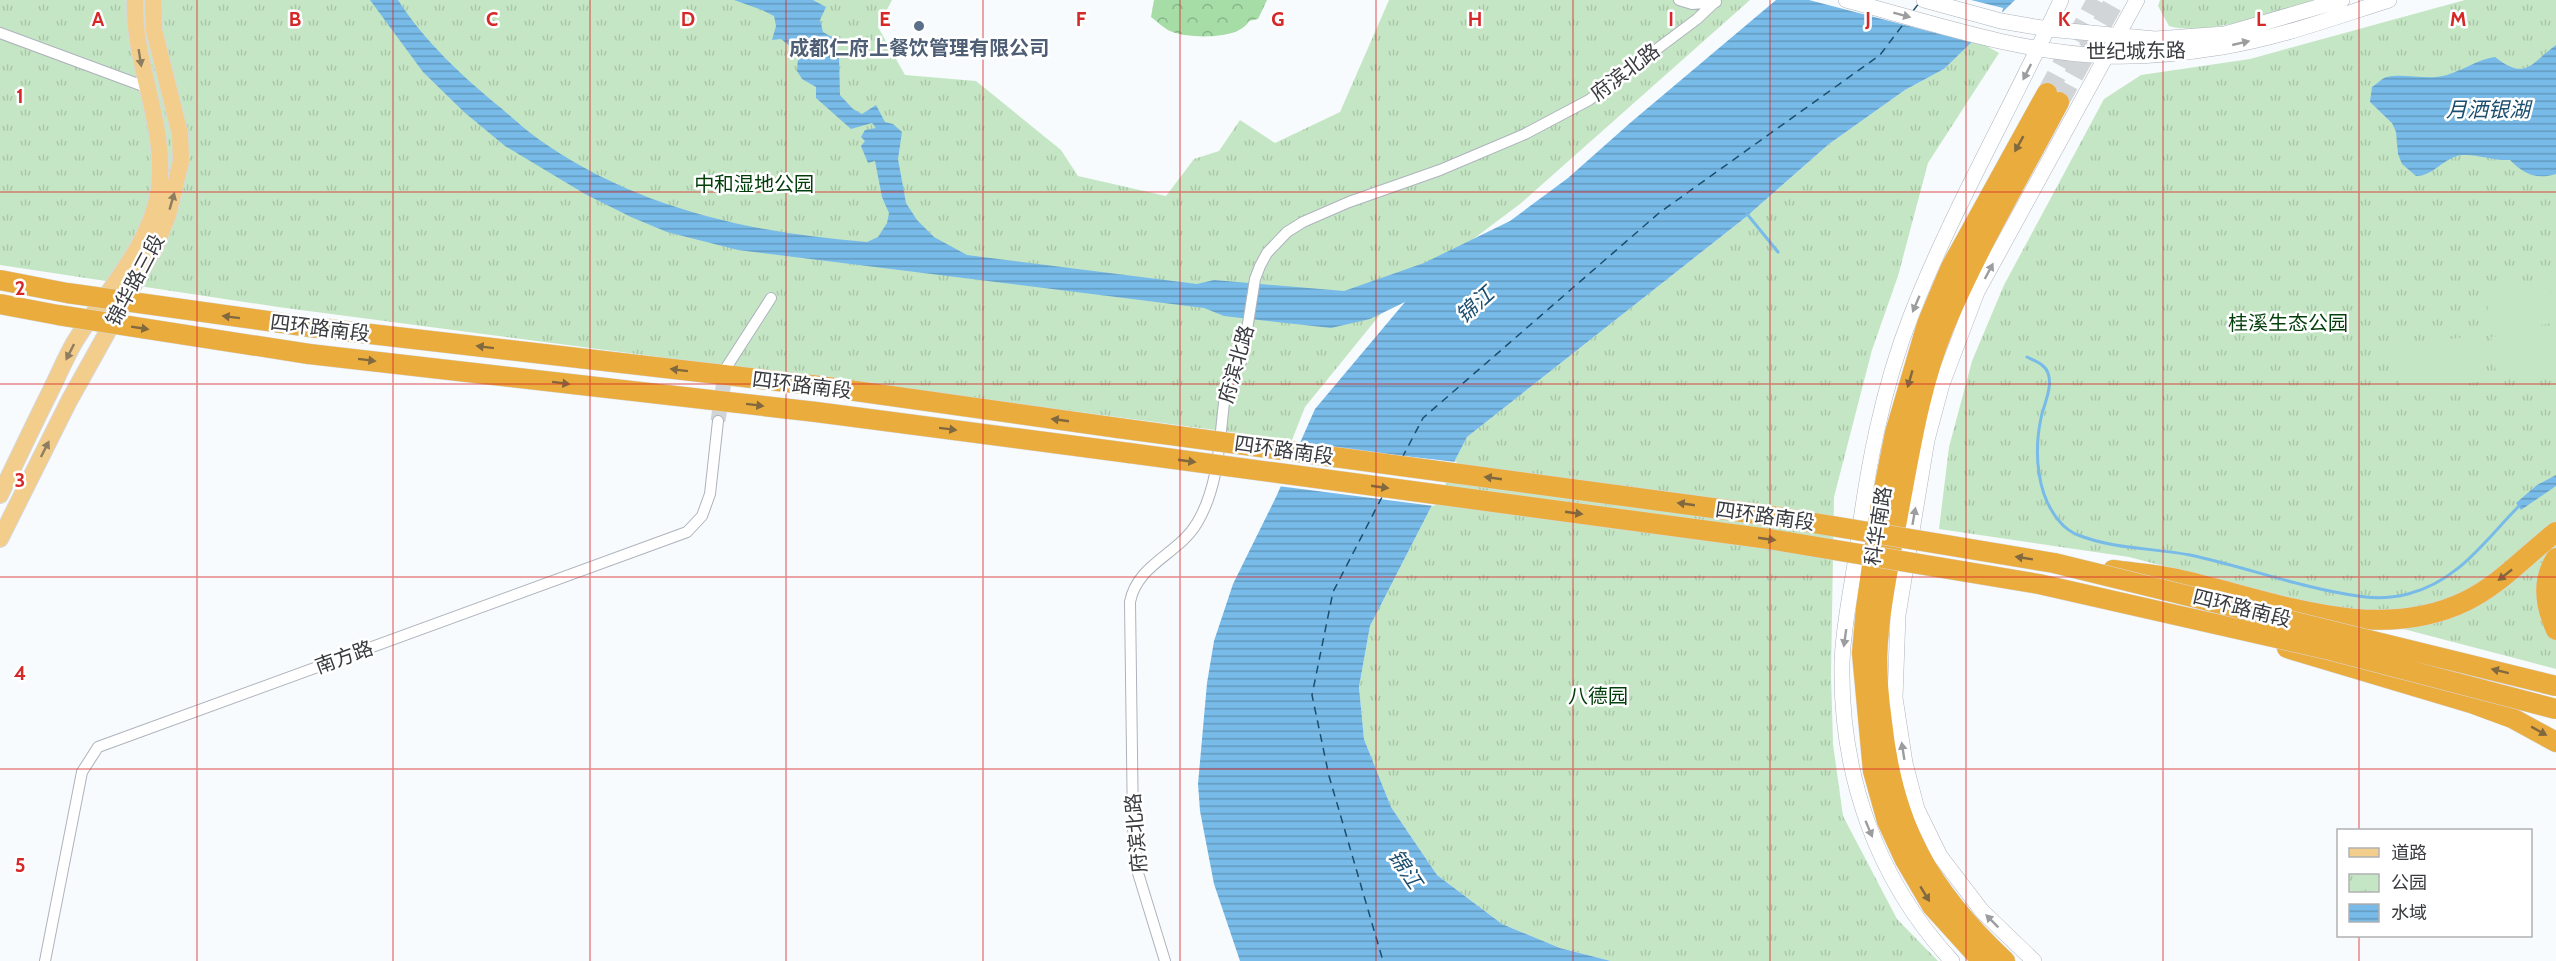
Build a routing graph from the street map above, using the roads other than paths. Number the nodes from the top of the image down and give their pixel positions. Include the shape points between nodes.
1 (135, 0) edge
2 (153, 0) edge
3 (1679, 0) edge
4 (1846, 0) edge
5 (1924, 0) edge
6 (2061, 0) edge
7 (2137, 0) edge
8 (2343, 0) edge
9 (2389, 0) edge
10 (1717, 1) edge
11 (2048, 29) junction
12 (0, 33) edge
13 (2119, 36) junction
14 (2039, 49) junction
15 (2108, 56) junction
16 (146, 87) junction
17 (0, 280) edge
18 (1977, 292) junction
19 (771, 298) dead end
20 (0, 304) edge
21 (1943, 329) junction
22 (726, 368) tunnel mouth
23 (718, 421) tunnel mouth
24 (0, 495) edge
25 (2553, 534) edge
26 (0, 539) edge
27 (2556, 558) edge
28 (2054, 563) junction
29 (1853, 576) junction
30 (2205, 621) junction
31 (2556, 630) edge
32 (1862, 653) junction
33 (2556, 686) edge
34 (2556, 709) edge
35 (2556, 742) edge
36 (45, 961) edge
37 (1165, 961) edge
38 (1952, 961) edge
39 (1982, 961) edge
40 (2005, 961) edge
41 (2034, 961) edge

1 -> 16 main road, 锦华路三段 via 135,32
26 -> 2 main road, 锦华路三段 via 69,401 156,245 168,215 181,161 180,134 154,30
3 - 10 street, 府滨北路 via 1692,4
4 -> 14 main road, 世纪城东路
5 - 11 main road, 世纪城东路
6 - 11 main road
7 - 13 main road
8 - 13 main road, 世纪城东路 via 2225,34 2155,39
15 -> 9 main road, 世纪城东路 via 2223,47
10 - 37 street, 府滨北路 via 1589,100 1525,134 1303,222 1267,253 1255,279 1241,362 1226,388 1216,466 1205,506 1197,524 1179,545 1132,588 1133,828 1138,873
11 - 13 main road, 世纪城东路
11 - 14 main road
12 - 16 street
13 - 15 main road
14 - 15 main road, 世纪城东路
14 -> 29 main road via 1937,254 1911,315 1875,435
18 -> 15 main road
16 -> 24 main road, 锦华路三段 via 161,159 152,222 74,345
28 -> 17 highway, 四环路南段, bridge via 1772,516 820,386 310,327
18 - 21 main road
41 -> 18 main road via 1982,911 1940,856 1917,808 1895,698 1898,615 1927,440 1942,384
19 - 22 street
20 -> 30 highway, 四环路南段, bridge via 309,354 816,412 1769,539 2039,584
21 -> 32 highway, 科华南路 via 2053,97 1951,267 1924,334 1895,433 1880,509
21 - 40 highway, 科华南路 via 1913,434 1898,515 1877,657 1879,699 1886,765 1900,812 1922,863 1975,934
23 - 36 street, 南方路 via 710,494 702,516 687,532 98,747 82,772
25 -> 28 highway, bridge via 2489,588 2440,612 2408,618 2367,620 2338,616 2174,578
27 - 31 highway via 2546,585
33 -> 28 highway, 四环路南段, bridge
29 - 32 main road
29 -> 38 main road via 1842,660 1842,710 1851,771 1883,864 1914,916
30 - 34 highway, 四环路南段, bridge
30 -> 35 highway, bridge via 2474,704 2512,718
32 -> 39 highway, 科华南路 via 1873,771 1887,821 1932,906

